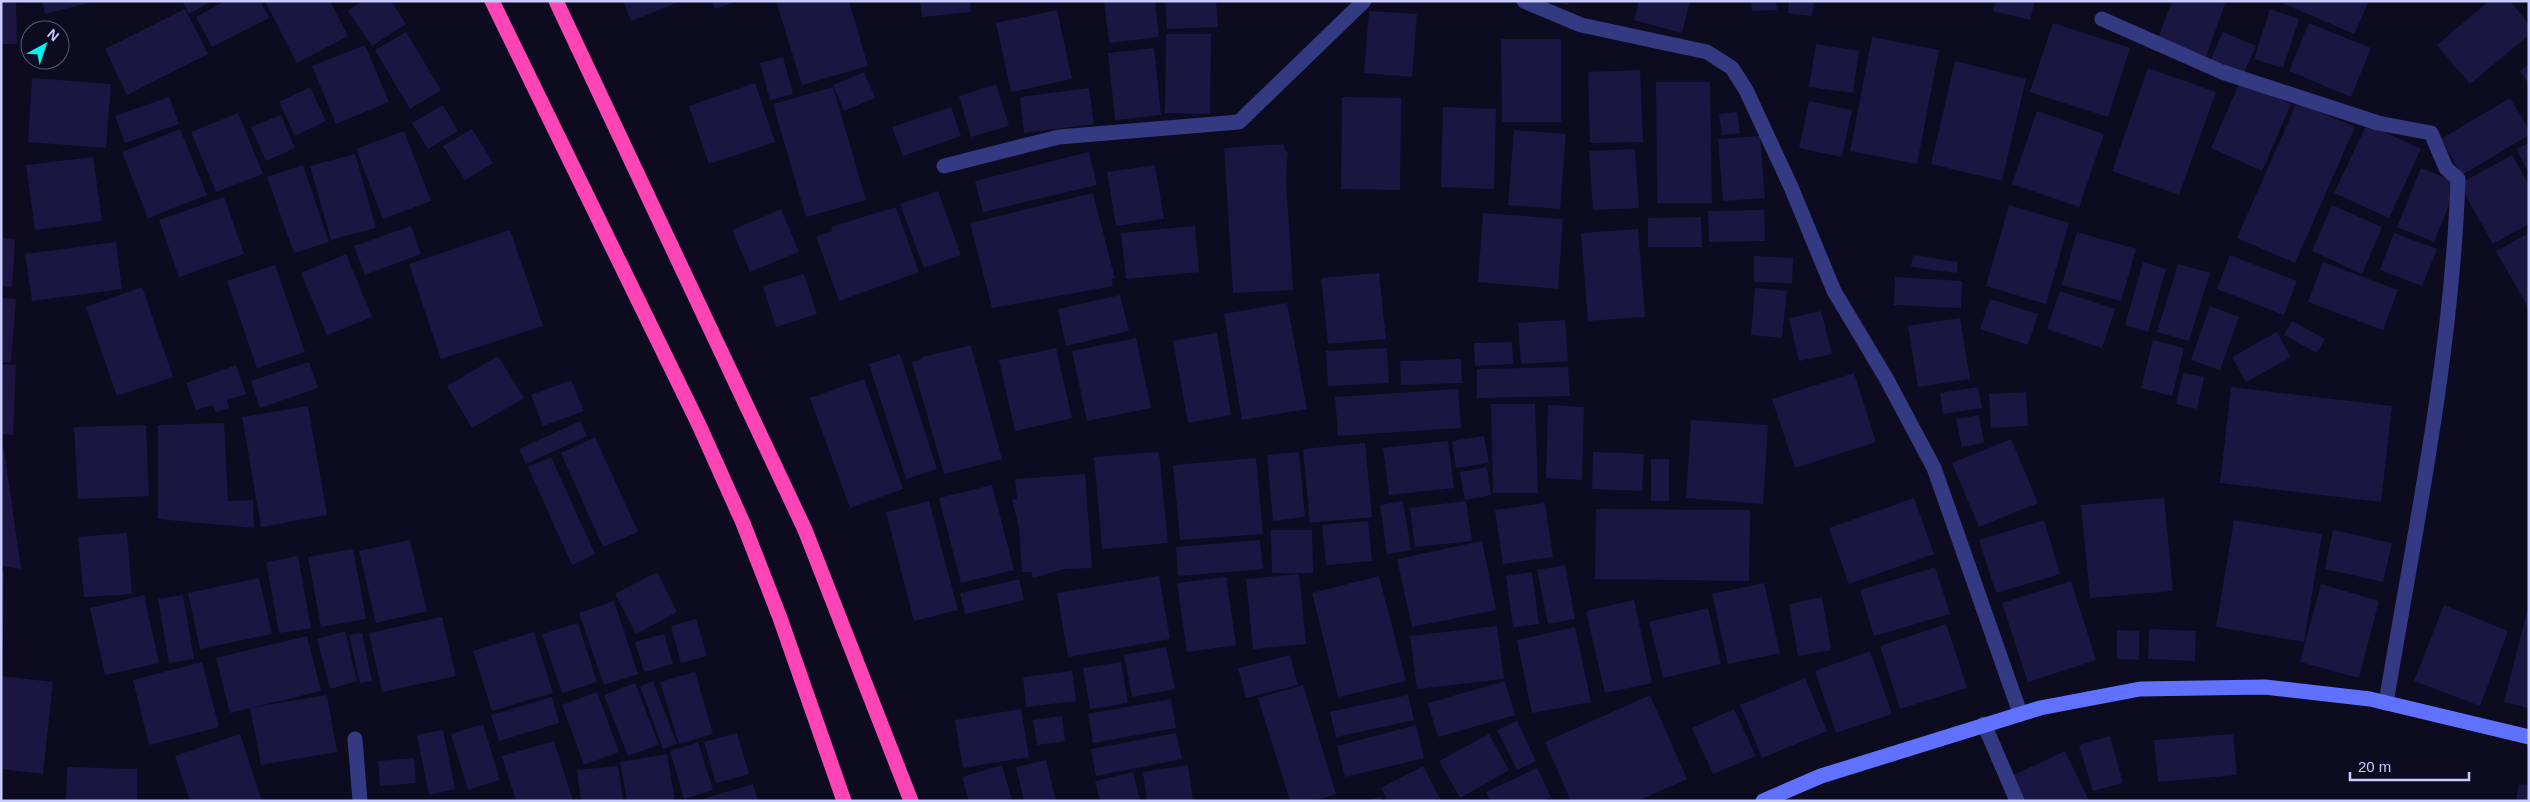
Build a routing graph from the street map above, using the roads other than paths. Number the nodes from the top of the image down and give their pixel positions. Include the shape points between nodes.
1 (492, 1) edge
2 (556, 1) edge
3 (1364, 1) edge
4 (1524, 1) edge
5 (2102, 20) dead end
6 (944, 166) dead end
7 (2386, 702) junction
8 (2020, 713) junction
9 (1984, 724) junction
10 (2529, 737) edge
11 (355, 739) dead end
12 (360, 801) edge
13 (844, 801) edge
14 (911, 801) edge
15 (1764, 801) edge
16 (2017, 801) edge

1 - 13 highway via 699,425 743,523
2 - 14 highway via 805,530
3 - 6 street via 1239,122 1059,137
4 - 8 street via 1581,25 1706,52 1732,68 1746,90 1791,187 1834,291 1934,468
5 - 7 street via 2222,72 2378,123 2431,133 2446,168 2458,179 2456,231 2436,398
7 - 8 street via 2265,687 2140,689
7 - 10 street
8 - 9 street
9 - 15 street via 1821,776
9 - 16 street
11 - 12 street

